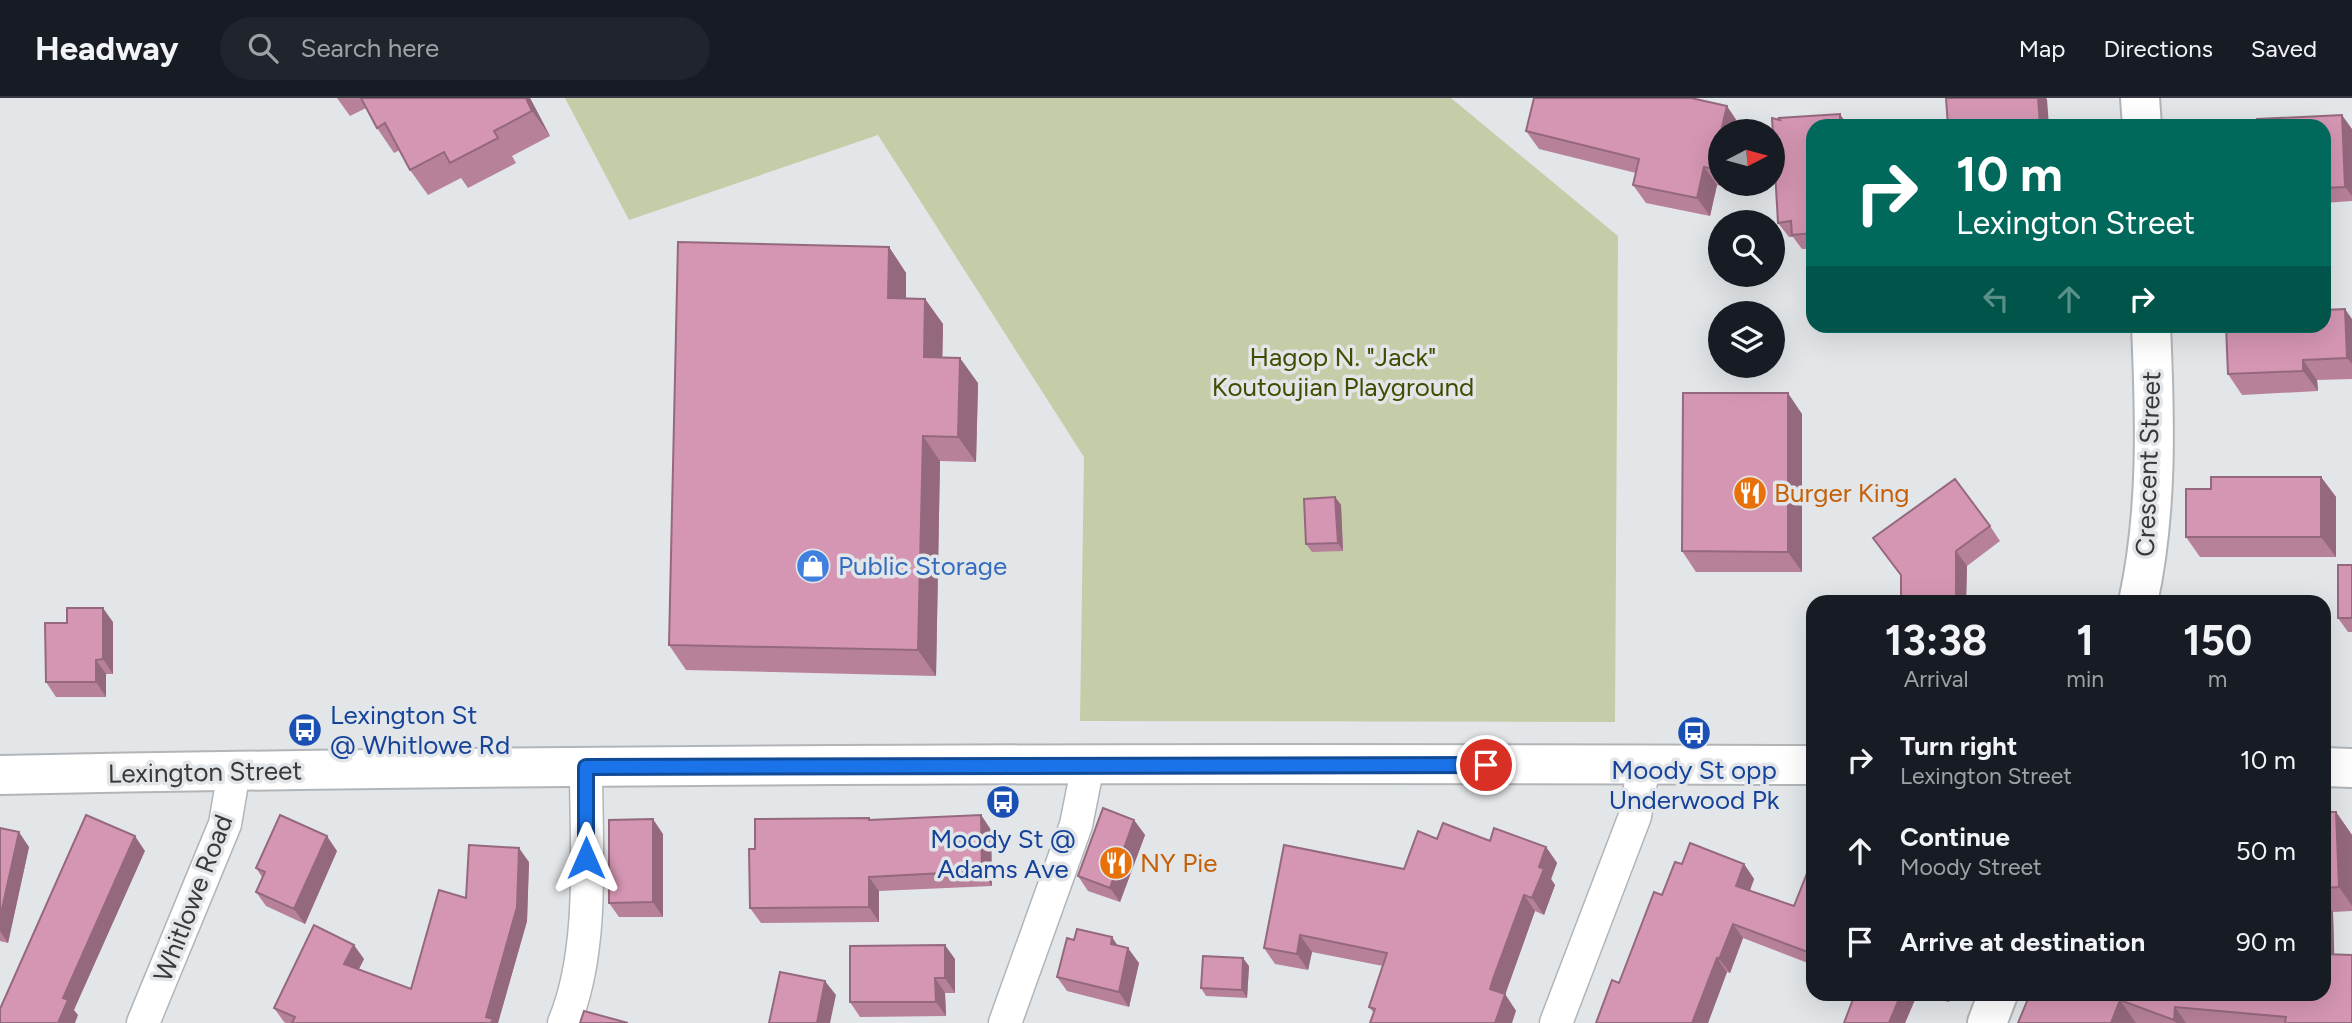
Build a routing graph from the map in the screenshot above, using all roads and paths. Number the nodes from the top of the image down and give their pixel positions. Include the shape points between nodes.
1 (2140, 98) edge
2 (2142, 119) edge
3 (2151, 333) edge
4 (2139, 595) edge
5 (1088, 765) junction
6 (1644, 765) junction
7 (1806, 765) edge
8 (586, 767) junction
9 (2331, 767) edge
10 (2352, 768) edge
11 (232, 771) junction
12 (0, 775) edge
13 (1995, 1001) edge
14 (143, 1023) edge
15 (564, 1023) edge
16 (1005, 1023) edge
17 (1556, 1023) edge
18 (1987, 1023) edge

1 - 2 main road
3 - 4 main road, Crescent Street via 2153,467
5 - 6 main road, Lexington Street
5 - 8 main road, Lexington Street
5 - 16 street via 1076,825
6 - 7 main road, Lexington Street
6 - 17 street via 1635,816
8 - 11 main road, Lexington Street
8 - 15 street via 583,946 578,981
9 - 10 main road
11 - 12 main road, Lexington Street
11 - 14 street, Whitlowe Road via 225,824
13 - 18 main road

